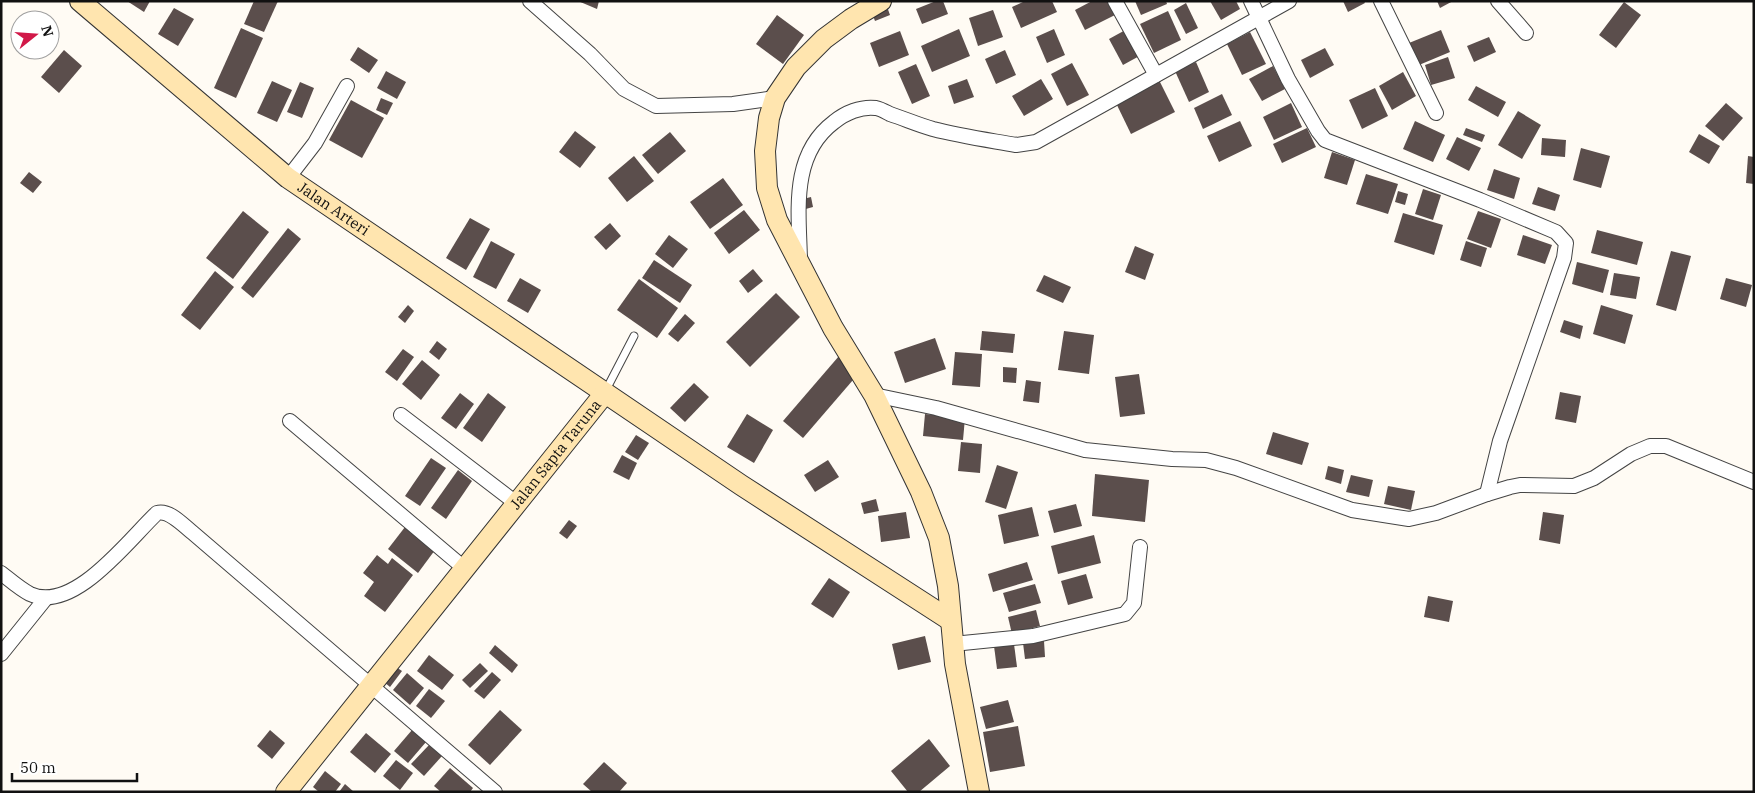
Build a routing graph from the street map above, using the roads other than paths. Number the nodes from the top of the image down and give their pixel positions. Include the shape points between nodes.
1 (80, 1) edge
2 (530, 1) edge
3 (881, 1) edge
4 (1115, 1) edge
5 (1251, 1) edge
6 (1289, 1) edge
7 (1380, 1) edge
8 (1498, 1) edge
9 (1259, 17) junction
10 (1526, 33) dead end
11 (1156, 76) junction
12 (348, 86) dead end
13 (775, 98) junction
14 (1436, 113) dead end
15 (288, 178) junction
16 (800, 264) junction
17 (634, 336) dead end
18 (605, 393) junction
19 (874, 395) junction
20 (401, 415) dead end
21 (290, 421) dead end
22 (1754, 482) edge
23 (1487, 494) junction
24 (516, 503) junction
25 (1140, 547) dead end
26 (464, 568) junction
27 (1, 573) edge
28 (46, 598) junction
29 (950, 620) junction
30 (953, 644) junction
31 (1, 654) edge
32 (371, 687) junction
33 (286, 792) edge
34 (495, 792) edge
35 (979, 792) edge

1 - 15 street, Jalan Arteri
2 - 13 street via 624,89 656,106 733,104
3 - 13 street via 824,39 796,67
4 - 11 street
5 - 9 street
6 - 9 street
7 - 14 street
8 - 10 street
9 - 11 street
9 - 23 street via 1288,79 1325,140 1556,232 1566,244 1564,258 1500,441
11 - 16 street via 1028,144 1016,145 933,129 876,108 844,114 814,141 805,163 798,208
12 - 15 street via 314,143
13 - 16 street via 765,151 767,188 777,220
15 - 18 street, Jalan Arteri
16 - 19 street via 833,328
17 - 18 lane
18 - 24 street, Jalan Sapta Taruna
18 - 29 street, Jalan Sapta Taruna
19 - 23 street via 953,413 1085,450 1206,460 1352,510 1385,516 1410,519
19 - 29 street via 921,492 939,538 948,586
20 - 24 street
21 - 26 street
22 - 23 street via 1666,446 1650,446 1574,486 1520,485
24 - 26 street, Jalan Sapta Taruna
25 - 30 street via 1134,603 1125,614 1033,636
26 - 32 street, Jalan Sapta Taruna
27 - 28 street via 30,594
28 - 31 street
28 - 32 street via 84,585 157,513 168,513
29 - 30 street
30 - 35 street
32 - 33 street, Jalan Sapta Taruna
32 - 34 street

